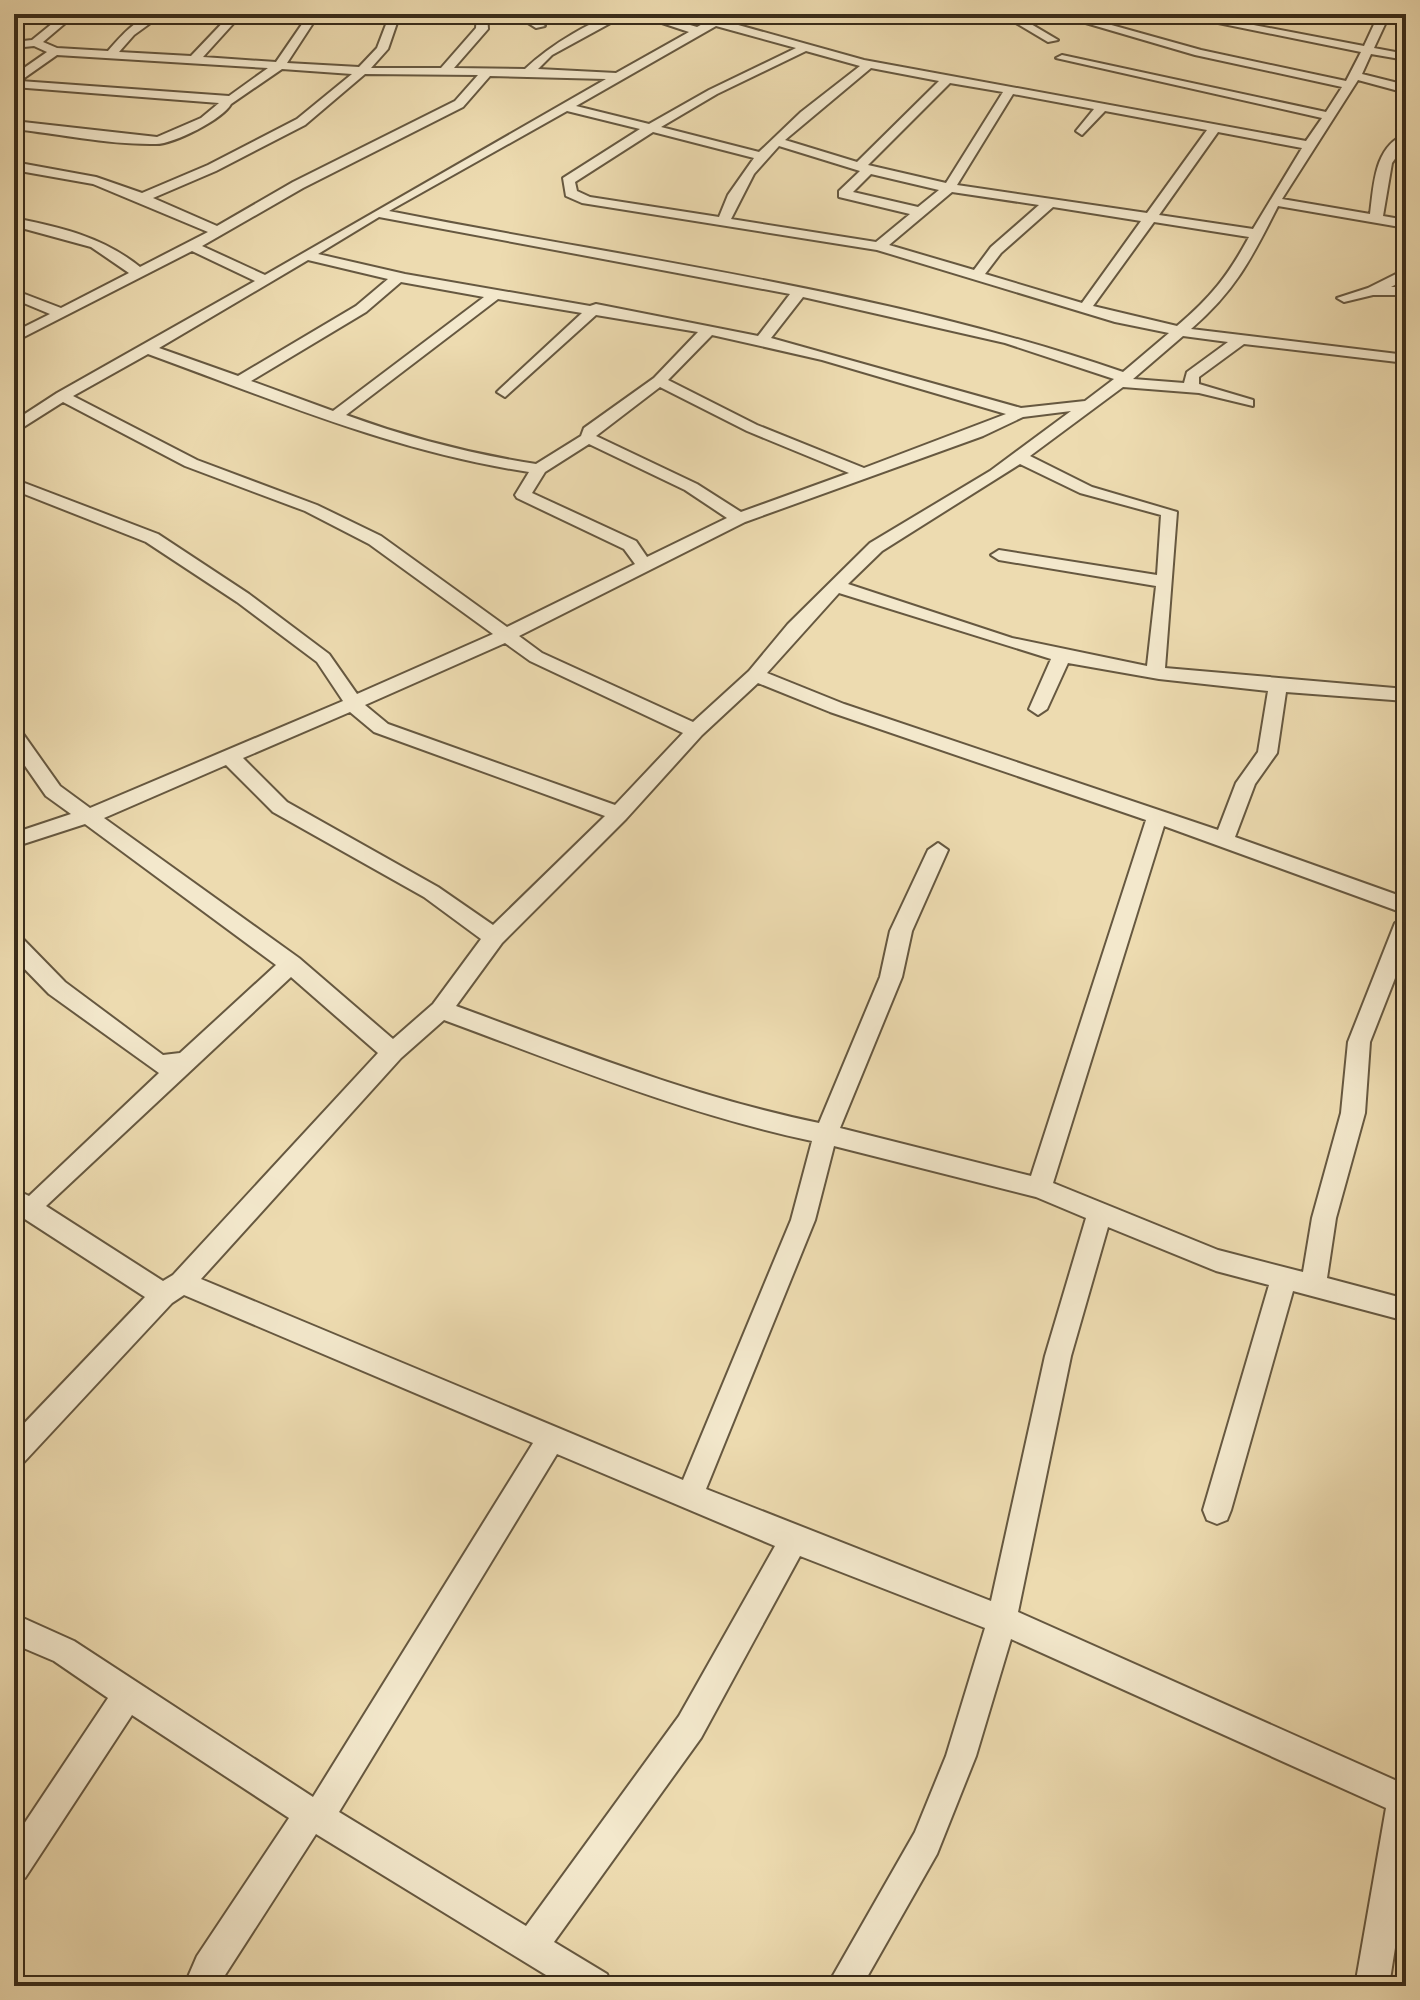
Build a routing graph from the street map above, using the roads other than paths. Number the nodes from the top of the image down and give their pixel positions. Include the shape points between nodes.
1 (62, 14) edge
2 (70, 14) edge
3 (158, 14) edge
4 (237, 14) edge
5 (314, 14) edge
6 (395, 14) edge
7 (482, 14) edge
8 (519, 14) edge
9 (622, 14) edge
10 (640, 14) edge
11 (729, 14) edge
12 (1006, 14) edge
13 (1060, 14) edge
14 (1179, 14) edge
15 (1378, 15) edge
16 (1406, 21) edge
17 (715, 22) junction
18 (540, 26) dead end
19 (698, 31) junction
20 (1052, 40) dead end
21 (14, 45) edge
22 (44, 47) junction
23 (1366, 47) junction
24 (802, 49) junction
25 (111, 54) junction
26 (1406, 57) edge
27 (1062, 58) dead end
28 (194, 60) junction
29 (869, 64) junction
30 (280, 65) junction
31 (362, 71) junction
32 (445, 71) junction
33 (528, 72) junction
34 (486, 73) junction
35 (617, 77) junction
36 (947, 79) junction
37 (1352, 80) junction
38 (14, 82) edge
39 (1406, 89) edge
40 (1010, 90) junction
41 (226, 101) junction
42 (567, 107) junction
43 (1103, 107) junction
44 (1330, 116) junction
45 (14, 125) edge
46 (655, 128) junction
47 (1215, 128) junction
48 (1082, 131) dead end
49 (1406, 138) edge
50 (777, 141) junction
51 (1311, 146) junction
52 (761, 156) junction
53 (14, 166) edge
54 (864, 168) junction
55 (949, 188) junction
56 (142, 198) junction
57 (1274, 201) junction
58 (1050, 203) junction
59 (920, 212) junction
60 (377, 213) junction
61 (1150, 219) junction
62 (724, 220) junction
63 (1375, 221) junction
64 (14, 222) edge
65 (1406, 224) edge
66 (217, 231) junction
67 (1258, 234) junction
68 (192, 246) junction
69 (879, 246) junction
70 (304, 255) junction
71 (137, 272) junction
72 (1406, 273) edge
73 (976, 277) junction
74 (396, 279) junction
75 (265, 280) junction
76 (1373, 291) junction
77 (1406, 291) edge
78 (799, 292) junction
79 (14, 294) edge
80 (494, 296) junction
81 (1344, 298) dead end
82 (596, 308) junction
83 (1085, 308) junction
84 (58, 312) junction
85 (709, 330) junction
86 (1183, 332) junction
87 (14, 338) edge
88 (1240, 340) junction
89 (761, 341) junction
90 (146, 348) junction
91 (1406, 359) edge
92 (1122, 380) junction
93 (659, 381) junction
94 (239, 382) junction
95 (1191, 389) junction
96 (505, 392) dead end
97 (62, 396) junction
98 (1248, 403) dead end
99 (1084, 405) junction
100 (1020, 413) junction
101 (333, 418) junction
102 (14, 428) edge
103 (588, 438) junction
104 (1019, 457) junction
105 (539, 469) junction
106 (862, 473) junction
107 (14, 484) edge
108 (739, 518) junction
109 (999, 555) dead end
110 (644, 565) junction
111 (1165, 582) junction
112 (836, 586) junction
113 (505, 637) junction
114 (1061, 657) junction
115 (1155, 672) junction
116 (755, 675) junction
117 (1278, 685) junction
118 (1406, 695) edge
119 (354, 703) junction
120 (1038, 709) dead end
121 (695, 731) junction
122 (14, 736) edge
123 (228, 755) junction
124 (619, 814) junction
125 (89, 816) junction
126 (1157, 817) junction
127 (14, 840) edge
128 (1224, 840) junction
129 (938, 850) dead end
130 (1406, 906) edge
131 (1406, 923) edge
132 (494, 937) junction
133 (14, 944) edge
134 (291, 964) junction
135 (441, 1010) junction
136 (393, 1052) junction
137 (184, 1062) junction
138 (825, 1137) junction
139 (1039, 1188) junction
140 (40, 1198) dead end
141 (14, 1199) edge
142 (1100, 1213) junction
143 (1284, 1278) junction
144 (1313, 1286) junction
145 (172, 1289) junction
146 (1406, 1310) edge
147 (552, 1437) junction
148 (14, 1453) edge
149 (690, 1495) junction
150 (1217, 1510) dead end
151 (794, 1540) junction
152 (1002, 1620) junction
153 (14, 1629) edge
154 (128, 1695) junction
155 (1405, 1800) edge
156 (314, 1815) junction
157 (14, 1867) edge
158 (530, 1948) junction
159 (201, 1986) edge
160 (595, 1986) edge
161 (844, 1986) edge
162 (1372, 1986) edge

1 - 2 street
2 - 22 street
3 - 25 street
4 - 28 street
5 - 30 street
6 - 31 street via 382,49
7 - 32 street via 482,29
8 - 18 street
9 - 33 street via 548,53
10 - 19 street
11 - 17 street
12 - 20 street
13 - 37 street via 1199,53
14 - 23 street
15 - 16 street
15 - 23 street
17 - 19 street
17 - 24 street
19 - 35 street
21 - 22 street
22 - 25 street
22 - 38 street via 40,62
23 - 26 street
23 - 37 street
24 - 29 street
24 - 46 street via 713,92
25 - 28 street
27 - 44 street
28 - 30 street
29 - 36 street
29 - 50 street
30 - 31 street
30 - 41 street
31 - 32 street
31 - 56 street via 301,122 265,143
32 - 34 street
33 - 34 street
33 - 35 street
34 - 66 street via 459,104
35 - 42 street
36 - 40 street
36 - 54 street
37 - 39 street
37 - 44 street
38 - 41 street
40 - 43 street
40 - 55 street
41 - 45 street via 205,121 158,141
42 - 46 street
42 - 60 street
43 - 47 street
43 - 48 street
44 - 51 street
46 - 52 street
46 - 62 street via 568,181 571,193 587,200
47 - 51 street
47 - 61 street
49 - 63 street via 1396,144 1383,168
50 - 52 street
50 - 54 street
51 - 57 street
52 - 62 street
53 - 56 street via 96,181
54 - 55 street
54 - 59 street via 844,194
55 - 58 street
55 - 59 street
56 - 66 street
57 - 63 street
57 - 67 street
58 - 61 street
58 - 73 street via 996,250
59 - 69 street
60 - 70 street
60 - 78 street
61 - 67 street
61 - 83 street
62 - 69 street
63 - 65 street
64 - 71 street via 96,244
66 - 68 street
67 - 86 street via 1234,278
68 - 71 street
68 - 75 street
69 - 73 street
70 - 74 street
70 - 75 street
71 - 84 street
72 - 76 street
73 - 83 street
74 - 80 street
74 - 94 street via 361,309
75 - 90 street
76 - 77 street
76 - 81 street
78 - 89 street
78 - 92 street via 1011,340
79 - 84 street
80 - 82 street
80 - 101 street
82 - 85 street
82 - 96 street
83 - 86 street
84 - 87 street
85 - 89 street
85 - 93 street
86 - 88 street
86 - 92 street
88 - 91 street
88 - 95 street via 1192,375
89 - 100 street
90 - 94 street
90 - 97 street
92 - 95 street
92 - 99 street
93 - 103 street via 590,431
93 - 106 street via 752,428
94 - 101 street
95 - 98 street
97 - 102 street
97 - 113 street via 191,463 311,508 375,540
99 - 100 street
99 - 104 street
100 - 106 street
101 - 105 street via 474,459
103 - 105 street
103 - 108 street via 691,487
104 - 111 street via 1086,490 1169,512
104 - 112 street via 876,547
105 - 110 street via 523,495 630,545
106 - 108 street
107 - 119 street via 152,538 294,633 336,672
108 - 110 street
109 - 111 street
110 - 113 street
111 - 115 street
112 - 114 street
112 - 116 street
113 - 119 street
113 - 121 street via 594,686
114 - 115 street
114 - 120 street
115 - 117 street
116 - 121 street
116 - 126 street
117 - 118 street
117 - 128 street via 1267,753 1246,783
119 - 123 street
119 - 124 street via 381,728
121 - 124 street
122 - 125 street via 53,791
123 - 125 street
123 - 132 street via 280,807 431,892
124 - 132 street
125 - 127 street
125 - 134 street
126 - 128 street
126 - 139 street
128 - 130 street
129 - 138 street via 901,931 891,977
131 - 144 street via 1359,1042 1353,1113 1324,1218
132 - 135 street
133 - 137 street via 57,988 159,1064
134 - 136 street
134 - 137 street
135 - 136 street
135 - 138 street via 673,1095
136 - 145 street
137 - 140 street
138 - 139 street
138 - 149 street via 803,1220
139 - 142 street
141 - 145 street
142 - 143 street via 1216,1260
142 - 152 street via 1043,1417
143 - 144 street
143 - 150 street
144 - 146 street
145 - 147 street
145 - 148 street
147 - 149 street
147 - 156 street
149 - 151 street
151 - 152 street
151 - 158 street via 690,1727
152 - 155 street
152 - 161 street via 961,1756 926,1843
153 - 154 street via 64,1651
154 - 156 street
154 - 157 street
155 - 162 street
156 - 158 street
156 - 159 street
158 - 160 street

